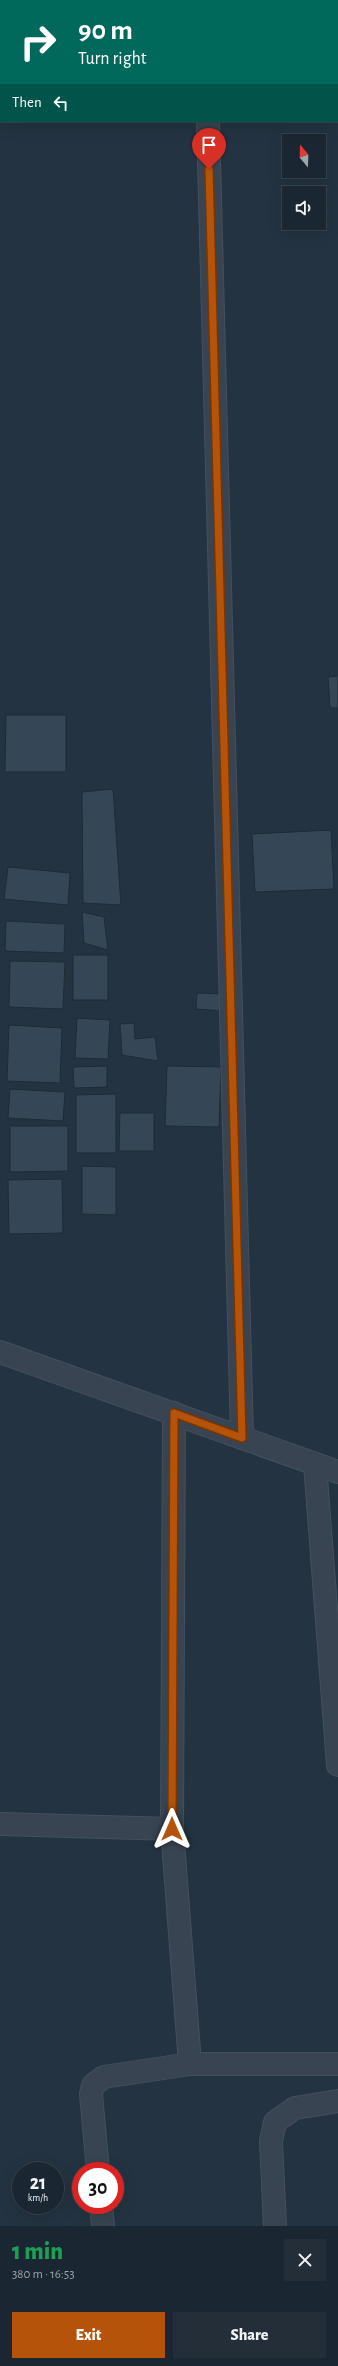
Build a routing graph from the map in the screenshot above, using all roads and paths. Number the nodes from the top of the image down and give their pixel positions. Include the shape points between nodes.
1 (208, 122) edge
2 (0, 1352) edge
3 (174, 1413) junction
4 (242, 1438) junction
5 (315, 1464) junction
6 (338, 1472) edge
7 (338, 1765) edge
8 (0, 1824) edge
9 (172, 1829) junction
10 (190, 2064) junction
11 (338, 2064) edge
12 (338, 2100) edge
13 (97, 2162) edge
14 (102, 2214) edge
15 (103, 2226) edge
16 (275, 2226) edge

1 - 4 street
2 - 3 street
3 - 4 street
3 - 9 street
4 - 5 street
5 - 6 street
5 - 7 street
8 - 9 street
9 - 10 street
10 - 11 street
10 - 13 street via 112,2075 98,2080 91,2094
12 - 16 street via 295,2108 275,2122 271,2141
14 - 15 street

